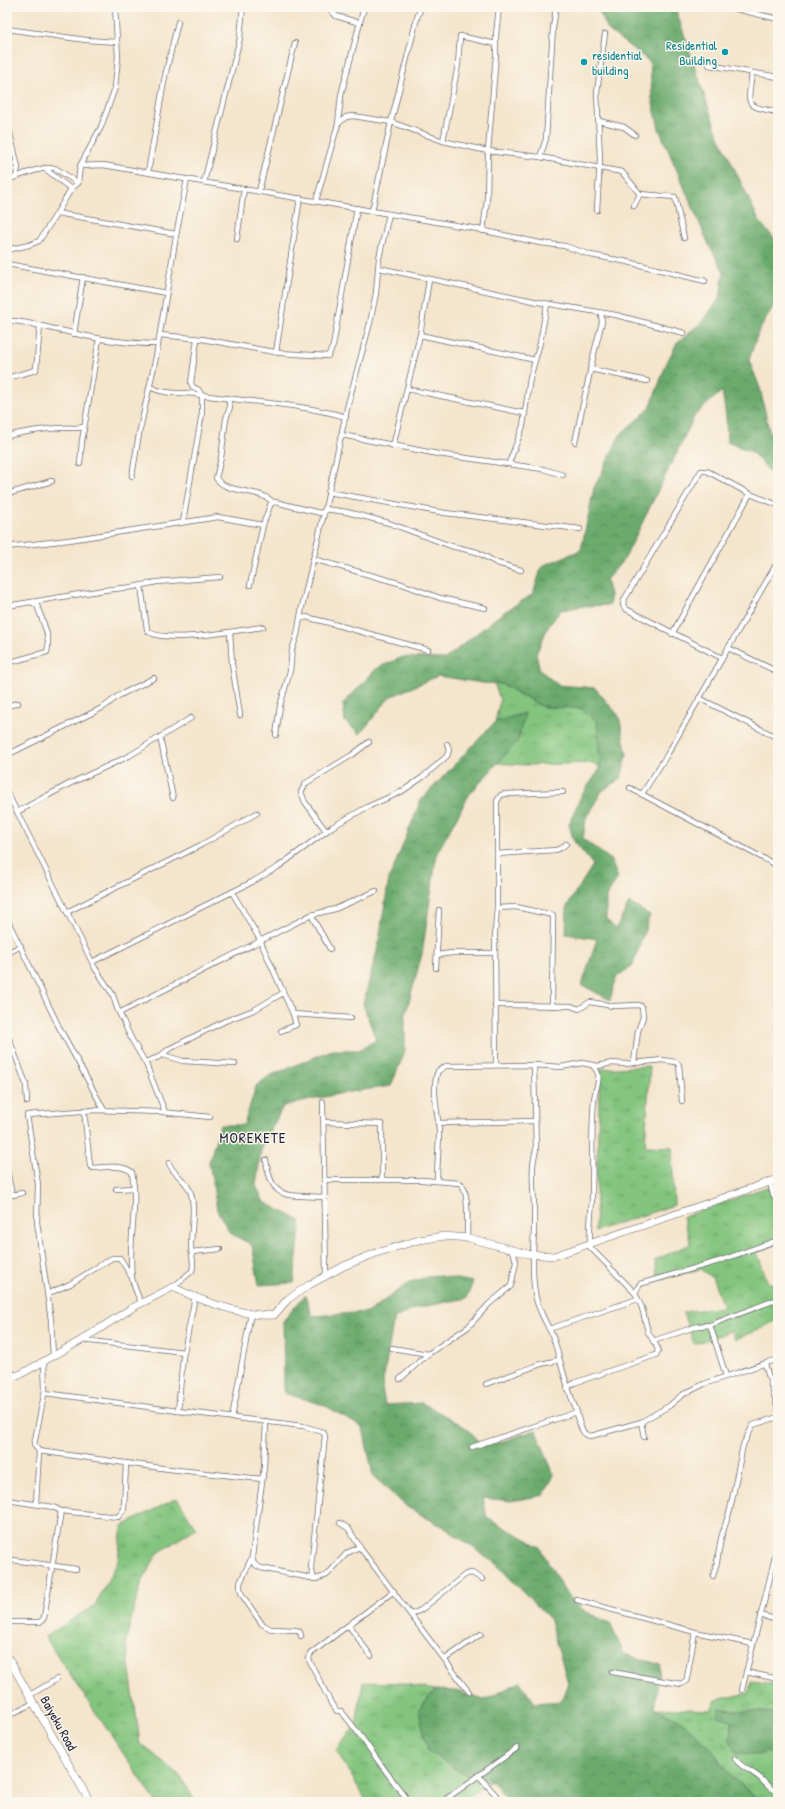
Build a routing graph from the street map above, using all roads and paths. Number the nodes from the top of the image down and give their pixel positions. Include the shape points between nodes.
1 (115, 7) edge
2 (243, 7) edge
3 (332, 7) edge
4 (364, 7) edge
5 (421, 7) edge
6 (499, 7) edge
7 (556, 7) edge
8 (728, 7) edge
9 (778, 19) edge
10 (178, 22) dead end
11 (360, 23) junction
12 (7, 29) edge
13 (605, 34) dead end
14 (117, 42) junction
15 (295, 43) dead end
16 (496, 44) junction
17 (709, 65) dead end
18 (752, 73) junction
19 (778, 77) edge
20 (778, 112) edge
21 (7, 121) edge
22 (599, 121) junction
23 (390, 122) junction
24 (338, 124) junction
25 (635, 135) dead end
26 (443, 141) junction
27 (488, 151) junction
28 (540, 157) junction
29 (80, 166) junction
30 (18, 167) junction
31 (44, 168) junction
32 (599, 168) junction
33 (148, 172) junction
34 (27, 173) junction
35 (16, 177) junction
36 (187, 179) junction
37 (7, 180) edge
38 (204, 182) junction
39 (78, 183) junction
40 (70, 189) junction
41 (244, 189) junction
42 (259, 191) junction
43 (640, 194) junction
44 (300, 198) junction
45 (316, 201) junction
46 (634, 206) dead end
47 (357, 208) junction
48 (597, 210) dead end
49 (372, 211) junction
50 (57, 213) junction
51 (389, 214) junction
52 (483, 231) junction
53 (176, 234) junction
54 (684, 238) dead end
55 (237, 239) dead end
56 (7, 250) edge
57 (7, 264) edge
58 (379, 268) junction
59 (83, 277) junction
60 (429, 280) junction
61 (705, 281) dead end
62 (166, 293) junction
63 (547, 304) junction
64 (601, 313) junction
65 (7, 321) edge
66 (40, 326) junction
67 (684, 333) dead end
68 (74, 334) junction
69 (420, 335) junction
70 (160, 336) junction
71 (99, 339) junction
72 (197, 339) junction
73 (158, 344) junction
74 (276, 352) junction
75 (535, 360) junction
76 (590, 369) junction
77 (7, 378) edge
78 (647, 381) dead end
79 (150, 387) junction
80 (407, 389) junction
81 (202, 395) junction
82 (228, 399) junction
83 (524, 413) junction
84 (346, 417) junction
85 (84, 427) junction
86 (76, 429) junction
87 (342, 435) junction
88 (7, 436) edge
89 (83, 436) junction
90 (575, 442) dead end
91 (393, 446) junction
92 (509, 463) junction
93 (80, 464) dead end
94 (563, 475) dead end
95 (132, 476) dead end
96 (52, 481) dead end
97 (328, 492) junction
98 (7, 494) edge
99 (750, 494) junction
100 (273, 502) junction
101 (777, 503) edge
102 (324, 512) junction
103 (183, 522) junction
104 (262, 525) junction
105 (580, 529) dead end
106 (7, 547) edge
107 (313, 559) junction
108 (778, 561) edge
109 (521, 570) dead end
110 (220, 577) dead end
111 (250, 585) dead end
112 (141, 586) junction
113 (40, 600) junction
114 (31, 602) junction
115 (37, 605) junction
116 (7, 606) edge
117 (485, 608) dead end
118 (301, 612) junction
119 (306, 617) junction
120 (300, 619) junction
121 (263, 627) dead end
122 (230, 632) junction
123 (672, 634) junction
124 (728, 648) junction
125 (428, 650) dead end
126 (722, 658) junction
127 (7, 663) edge
128 (778, 672) edge
129 (154, 678) dead end
130 (699, 698) junction
131 (18, 703) dead end
132 (7, 706) edge
133 (240, 715) dead end
134 (191, 718) dead end
135 (276, 734) dead end
136 (777, 736) edge
137 (160, 737) junction
138 (369, 742) dead end
139 (447, 744) dead end
140 (7, 755) edge
141 (630, 788) dead end
142 (7, 792) edge
143 (563, 792) dead end
144 (642, 794) junction
145 (173, 798) dead end
146 (17, 812) junction
147 (257, 813) dead end
148 (326, 832) junction
149 (566, 844) dead end
150 (497, 854) junction
151 (778, 866) edge
152 (376, 891) dead end
153 (232, 892) junction
154 (497, 908) junction
155 (439, 910) dead end
156 (67, 912) junction
157 (311, 915) junction
158 (7, 919) edge
159 (260, 940) junction
160 (21, 946) junction
161 (330, 949) dead end
162 (7, 953) edge
163 (495, 953) junction
164 (437, 954) junction
165 (92, 962) junction
166 (436, 968) dead end
167 (284, 993) junction
168 (495, 1005) junction
169 (552, 1006) junction
170 (119, 1013) junction
171 (293, 1014) junction
172 (351, 1018) dead end
173 (281, 1031) dead end
174 (7, 1033) edge
175 (163, 1055) junction
176 (145, 1062) junction
177 (634, 1062) junction
178 (235, 1064) dead end
179 (496, 1064) junction
180 (534, 1065) junction
181 (593, 1066) junction
182 (682, 1101) dead end
183 (27, 1102) dead end
184 (323, 1102) dead end
185 (84, 1110) junction
186 (104, 1110) junction
187 (165, 1112) junction
188 (210, 1117) dead end
189 (535, 1121) junction
190 (324, 1122) junction
191 (438, 1123) junction
192 (266, 1160) dead end
193 (169, 1163) dead end
194 (7, 1170) edge
195 (778, 1179) edge
196 (324, 1180) junction
197 (382, 1180) junction
198 (437, 1181) junction
199 (770, 1182) junction
200 (134, 1188) junction
201 (116, 1189) dead end
202 (22, 1193) dead end
203 (10, 1195) edge
204 (324, 1197) junction
205 (778, 1203) edge
206 (467, 1238) junction
207 (778, 1240) edge
208 (589, 1243) junction
209 (220, 1249) dead end
210 (513, 1250) junction
211 (192, 1252) junction
212 (534, 1255) junction
213 (326, 1276) junction
214 (132, 1278) junction
215 (173, 1287) junction
216 (635, 1293) junction
217 (47, 1294) junction
218 (195, 1297) junction
219 (638, 1299) junction
220 (778, 1299) edge
221 (141, 1303) junction
222 (251, 1313) junction
223 (710, 1325) junction
224 (549, 1329) junction
225 (82, 1340) junction
226 (653, 1341) junction
227 (392, 1348) dead end
228 (184, 1352) junction
229 (428, 1354) junction
230 (53, 1356) junction
231 (7, 1359) edge
232 (559, 1360) junction
233 (778, 1360) edge
234 (44, 1361) junction
235 (765, 1364) junction
236 (8, 1369) edge
237 (726, 1376) junction
238 (11, 1377) edge
239 (400, 1379) dead end
240 (486, 1384) dead end
241 (567, 1388) junction
242 (45, 1393) junction
243 (778, 1409) edge
244 (178, 1411) junction
245 (577, 1412) junction
246 (778, 1417) edge
247 (232, 1418) junction
248 (266, 1421) junction
249 (641, 1422) junction
250 (644, 1437) dead end
251 (472, 1447) dead end
252 (39, 1451) junction
253 (126, 1463) junction
254 (262, 1479) junction
255 (7, 1500) edge
256 (36, 1504) junction
257 (61, 1511) junction
258 (340, 1523) dead end
259 (778, 1542) edge
260 (359, 1547) junction
261 (252, 1557) junction
262 (13, 1560) dead end
263 (52, 1566) junction
264 (76, 1569) dead end
265 (713, 1576) dead end
266 (314, 1579) junction
267 (482, 1579) dead end
268 (394, 1591) junction
269 (577, 1600) dead end
270 (411, 1614) junction
271 (760, 1615) junction
272 (778, 1620) edge
273 (7, 1622) edge
274 (349, 1626) junction
275 (695, 1632) junction
276 (482, 1634) dead end
277 (302, 1636) dead end
278 (753, 1644) junction
279 (7, 1656) edge
280 (371, 1656) dead end
281 (445, 1659) junction
282 (612, 1672) dead end
283 (746, 1672) junction
284 (57, 1679) dead end
285 (778, 1679) edge
286 (742, 1690) dead end
287 (470, 1692) dead end
288 (30, 1695) junction
289 (34, 1704) junction
290 (7, 1716) edge
291 (517, 1748) dead end
292 (735, 1759) dead end
293 (478, 1775) junction
294 (778, 1791) edge
295 (90, 1802) edge
296 (407, 1802) edge
297 (442, 1802) edge
298 (502, 1802) edge

1 - 14 street
2 - 38 street via 240,38
3 - 11 street via 331,10 336,16
4 - 11 street
5 - 23 street
6 - 16 street
7 - 28 street via 546,139
8 - 9 street
10 - 33 street via 165,76
11 - 24 street via 342,95
12 - 14 street
13 - 22 street via 597,92
14 - 29 street via 115,88 101,126
15 - 42 street
16 - 26 street via 460,36 458,65
16 - 27 street
17 - 18 street
18 - 19 street
18 - 20 street via 749,99 752,106
21 - 30 street
22 - 25 street via 624,127
22 - 32 street
23 - 24 street via 353,116 346,117
23 - 26 street
23 - 49 street
24 - 45 street
26 - 27 street
27 - 28 street
27 - 52 street via 487,200
28 - 32 street
29 - 33 street via 103,165
29 - 39 street
30 - 34 street
30 - 35 street
31 - 34 street
31 - 39 street via 55,168
31 - 40 street
32 - 43 street via 622,172
32 - 48 street
33 - 36 street
34 - 35 street
35 - 37 street
36 - 38 street
36 - 53 street
38 - 41 street
39 - 40 street
40 - 50 street
41 - 42 street
41 - 55 street
42 - 44 street
43 - 46 street
43 - 54 street via 675,197
44 - 45 street
44 - 74 street
45 - 47 street
47 - 49 street
47 - 74 street via 330,354 324,356
49 - 51 street
50 - 53 street
50 - 56 street via 39,241
51 - 52 street
51 - 58 street
52 - 61 street via 565,246 591,255
53 - 62 street
57 - 59 street
58 - 60 street
58 - 84 street via 370,323
59 - 62 street
59 - 68 street
60 - 63 street
60 - 69 street
62 - 70 street
63 - 64 street
63 - 75 street
64 - 67 street
64 - 76 street via 602,322
65 - 66 street
66 - 68 street
66 - 77 street via 36,370
68 - 71 street
69 - 75 street
69 - 80 street
70 - 72 street
70 - 73 street
71 - 73 street
71 - 85 street
72 - 74 street
72 - 81 street via 191,383
73 - 79 street
75 - 83 street
76 - 78 street
76 - 90 street
79 - 81 street via 166,393
79 - 95 street
80 - 83 street
80 - 91 street
81 - 82 street
81 - 103 street via 202,413
82 - 84 street via 286,405
82 - 100 street via 230,407 216,478 225,486 264,495
83 - 92 street via 520,438
84 - 87 street
85 - 86 street
85 - 89 street
86 - 88 street via 26,431
86 - 89 street
87 - 91 street
87 - 97 street
89 - 93 street
91 - 92 street
92 - 94 street
96 - 98 street
97 - 102 street
97 - 105 street via 444,513
99 - 101 street
99 - 123 street
99 - 123 street via 707,471 701,471 624,600 623,605 626,609
100 - 102 street
100 - 104 street via 268,506
102 - 107 street
102 - 109 street via 347,512 389,523 451,546 477,552 497,563
103 - 104 street via 223,517
103 - 106 street
104 - 111 street
107 - 117 street via 440,598
107 - 118 street
108 - 124 street
110 - 112 street via 157,582
112 - 113 street
112 - 122 street via 147,628 152,634 170,638
113 - 114 street
113 - 115 street
114 - 115 street
114 - 116 street
115 - 127 street via 48,639 47,652
118 - 119 street
118 - 120 street
119 - 120 street
119 - 125 street
120 - 135 street
121 - 122 street
122 - 133 street
123 - 126 street
124 - 126 street
124 - 128 street
126 - 130 street
129 - 140 street via 118,696 104,707
130 - 136 street
130 - 144 street
131 - 132 street
134 - 137 street
137 - 145 street
137 - 146 street via 129,756 70,783
138 - 148 street via 306,783 301,792
139 - 148 street via 447,756 423,777 401,792 367,807
141 - 144 street
142 - 146 street
143 - 150 street via 501,795 497,801
144 - 151 street
146 - 156 street
147 - 156 street via 201,845
148 - 153 street via 278,867
149 - 150 street via 561,848 546,851
150 - 154 street
152 - 157 street via 335,909
153 - 159 street
153 - 165 street
154 - 163 street
154 - 169 street via 516,907 554,915
155 - 164 street
156 - 165 street
157 - 159 street
157 - 161 street
158 - 160 street
159 - 167 street
159 - 170 street
160 - 162 street
160 - 186 street via 59,1027
163 - 164 street
163 - 168 street
164 - 166 street
165 - 170 street via 113,995
167 - 171 street
167 - 175 street via 254,1010 205,1030 168,1049
168 - 169 street
168 - 179 street
169 - 177 street via 571,1006 580,1009 590,1002 642,1007 643,1017 638,1031
170 - 176 street
171 - 172 street
171 - 173 street via 296,1025
174 - 183 street via 26,1084
175 - 176 street
175 - 178 street via 183,1061
176 - 187 street
177 - 181 street
177 - 182 street via 662,1060 677,1063 680,1068
179 - 180 street
179 - 191 street via 452,1066 438,1071 435,1100
180 - 181 street via 561,1067 582,1063
180 - 189 street
181 - 208 street via 599,1072 600,1078 595,1094 592,1130
184 - 190 street
185 - 186 street
185 - 200 street via 90,1166 127,1168 132,1172
185 - 217 street via 27,1115 38,1184 37,1222
186 - 187 street
187 - 188 street
189 - 191 street
189 - 212 street
190 - 196 street
190 - 197 street via 382,1124
191 - 198 street
192 - 204 street via 270,1180 278,1192 289,1196
193 - 211 street via 170,1169 189,1187 191,1194
194 - 203 street
195 - 199 street
196 - 197 street
196 - 204 street
197 - 198 street
198 - 206 street via 463,1185 466,1193
199 - 205 street
199 - 208 street
200 - 201 street
200 - 214 street via 136,1206 132,1236
202 - 203 street
204 - 213 street
206 - 210 street
206 - 213 street via 444,1236 419,1240 376,1253
207 - 216 street via 640,1284
208 - 212 street via 554,1256
208 - 216 street
209 - 211 street
210 - 212 street
210 - 229 street via 516,1259 512,1286 489,1304 468,1327
211 - 215 street via 192,1271
212 - 224 street via 536,1297
213 - 222 street via 288,1299 274,1315
214 - 217 street via 120,1258 112,1258 70,1284
214 - 221 street
215 - 218 street
215 - 221 street
216 - 219 street
217 - 230 street
218 - 222 street
218 - 228 street
219 - 224 street
219 - 226 street
220 - 223 street
221 - 225 street
222 - 247 street
223 - 226 street via 698,1326
223 - 237 street
224 - 232 street
225 - 228 street
225 - 230 street
226 - 241 street via 658,1350 656,1354 574,1383
227 - 229 street
228 - 244 street
229 - 239 street
230 - 234 street
231 - 236 street
232 - 240 street
232 - 241 street
233 - 235 street
234 - 238 street
234 - 242 street
235 - 237 street
235 - 243 street
236 - 238 street
237 - 249 street via 682,1395 669,1406
241 - 245 street
242 - 244 street
242 - 252 street via 34,1445
244 - 247 street
245 - 249 street via 582,1431 589,1436
245 - 251 street
246 - 265 street via 753,1425 743,1445
247 - 248 street
248 - 254 street
248 - 266 street via 304,1426 325,1434 311,1567
249 - 250 street
252 - 253 street
252 - 256 street
253 - 254 street
253 - 257 street via 124,1509 118,1517
254 - 261 street
255 - 256 street
256 - 257 street
257 - 263 street
258 - 260 street via 348,1528
259 - 271 street
260 - 266 street via 347,1553 327,1575
260 - 268 street
261 - 266 street via 254,1564 261,1568
261 - 277 street via 240,1583 242,1595 266,1627 297,1630
262 - 263 street
263 - 264 street
263 - 273 street via 43,1621
267 - 270 street via 472,1573 466,1574 422,1610
268 - 270 street
268 - 274 street
269 - 275 street
270 - 281 street
271 - 272 street
271 - 278 street
274 - 280 street
274 - 296 street via 310,1654 309,1660 332,1705 350,1722
275 - 278 street
275 - 282 street via 684,1683
276 - 281 street
278 - 283 street
279 - 288 street, Baiyeku Road
281 - 287 street
283 - 285 street
283 - 286 street
284 - 288 street
288 - 289 street, Baiyeku Road
289 - 290 street
289 - 295 street, Baiyeku Road
291 - 293 street
292 - 294 street via 742,1767 761,1778 768,1788
293 - 297 street
293 - 298 street

